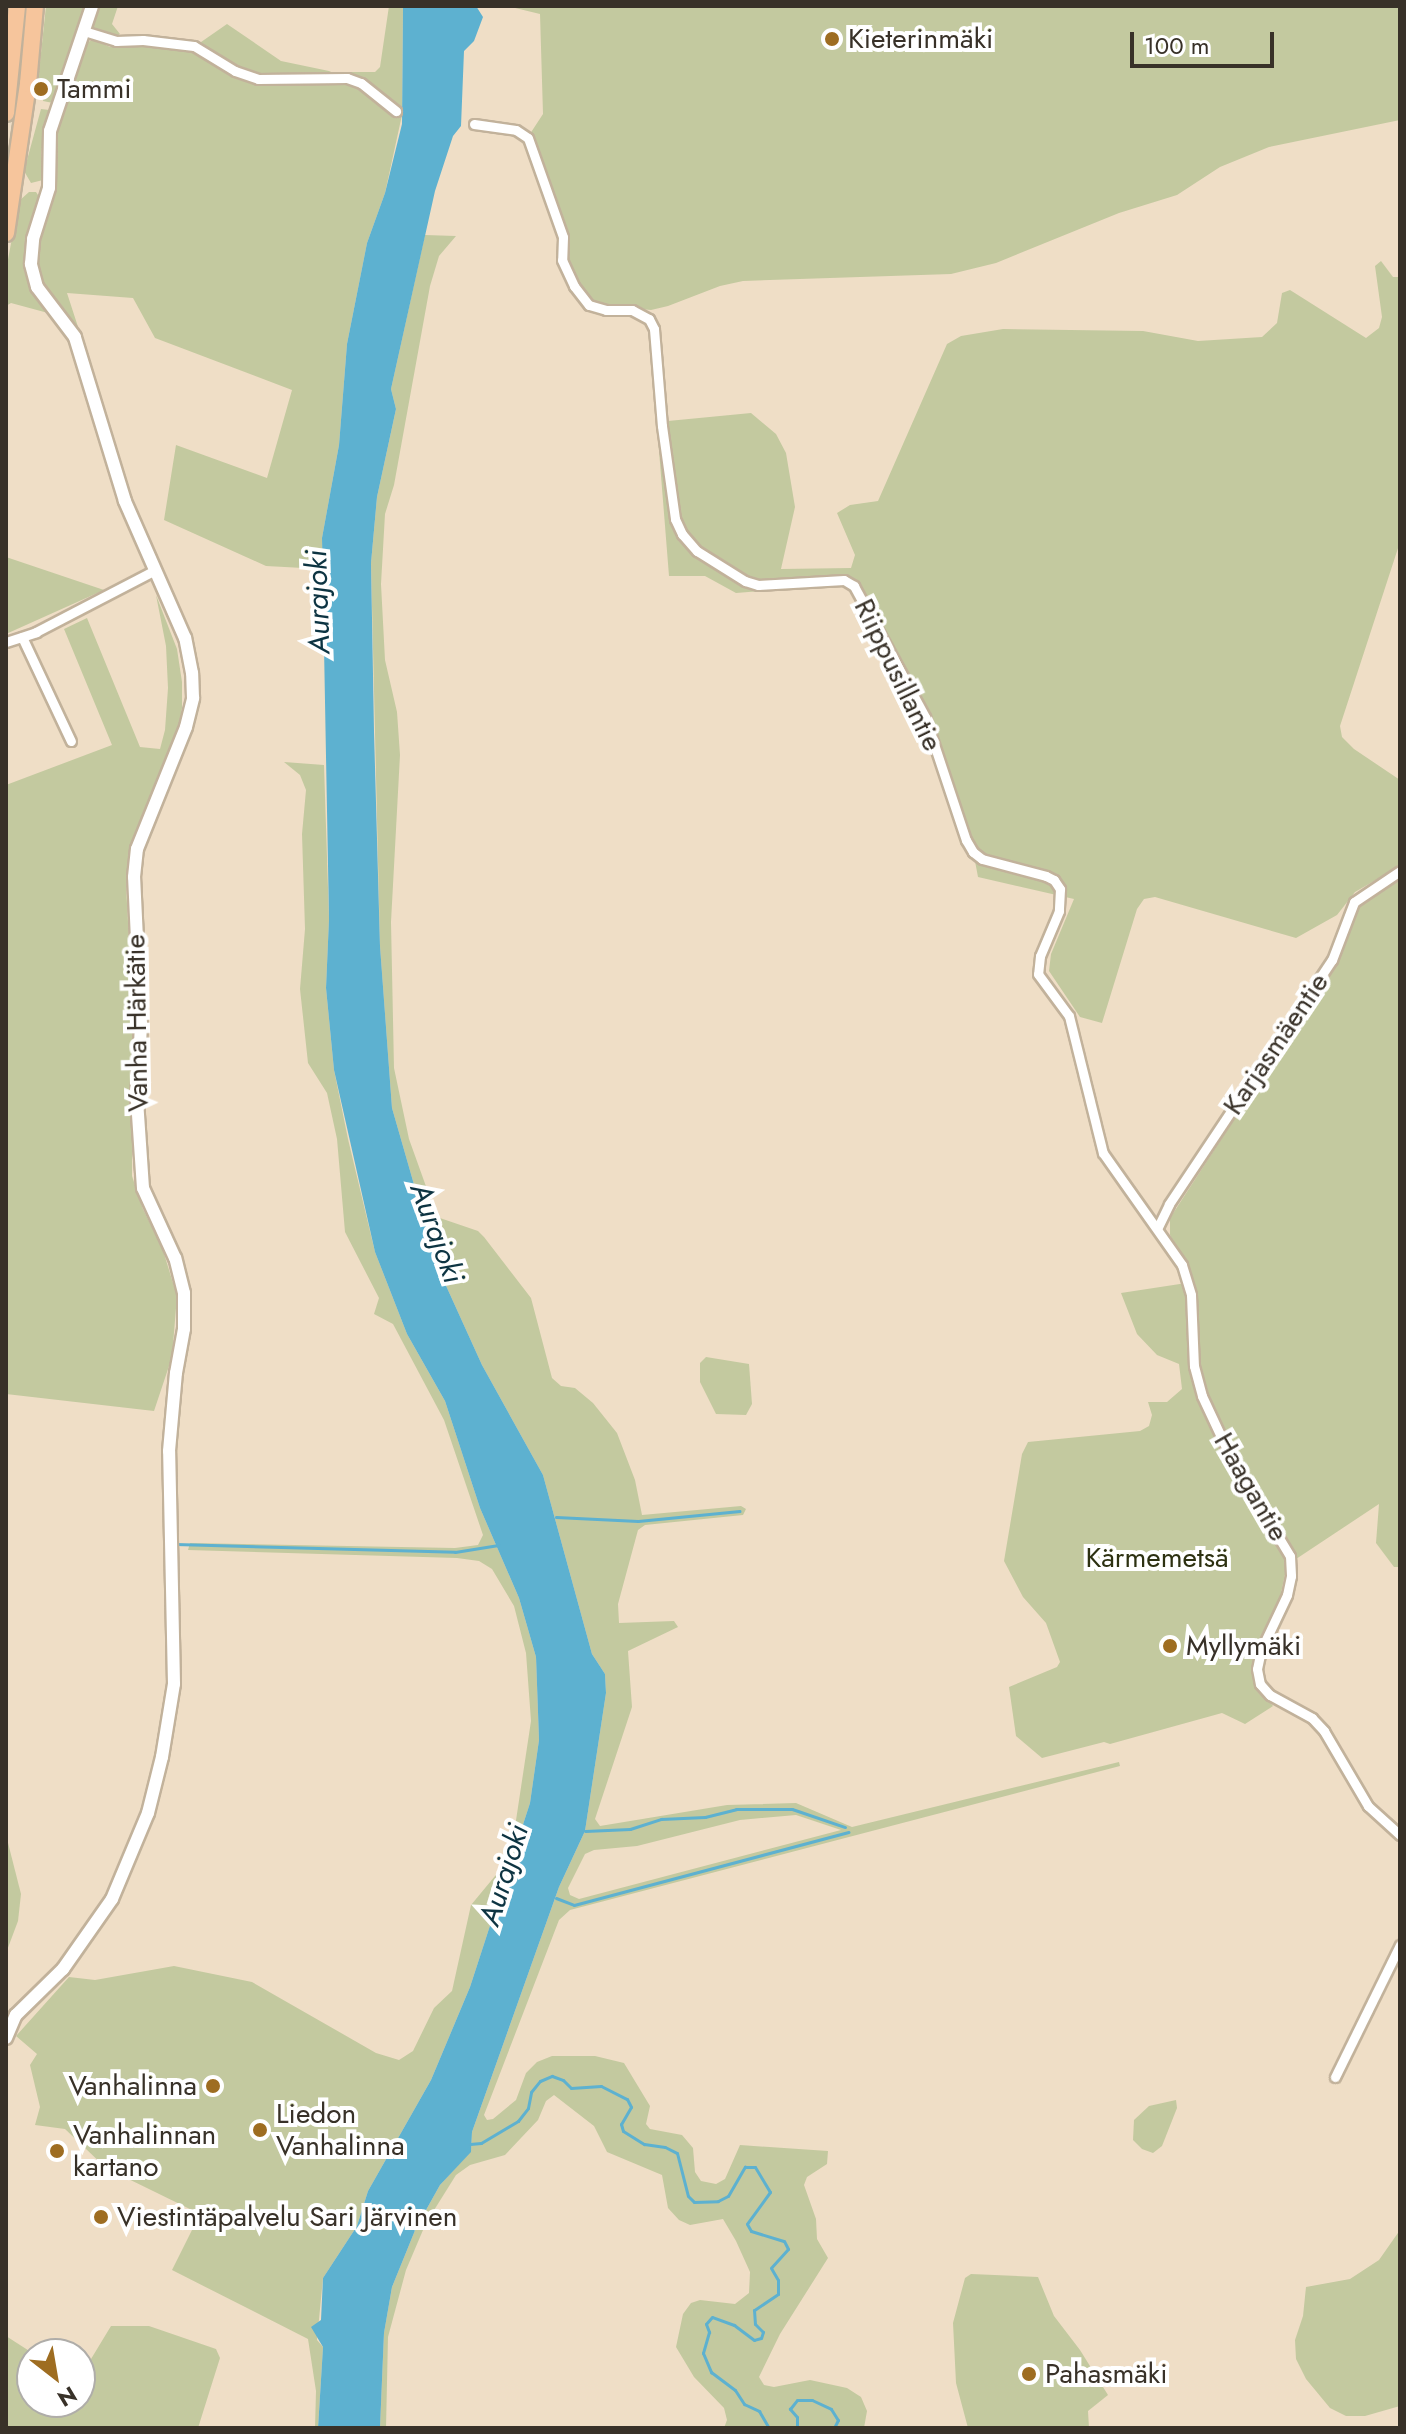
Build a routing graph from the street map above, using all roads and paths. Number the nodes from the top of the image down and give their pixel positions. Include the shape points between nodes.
1 (17, 6) edge
2 (35, 6) edge
3 (92, 6) edge
4 (84, 31) junction
5 (396, 111) dead end
6 (6, 113) edge
7 (474, 124) dead end
8 (6, 233) edge
9 (153, 571) junction
10 (22, 637) junction
11 (6, 642) edge
12 (71, 741) dead end
13 (1400, 871) edge
14 (1158, 1227) junction
15 (1400, 1835) edge
16 (1400, 1945) edge
17 (6, 2038) edge
18 (1335, 2077) dead end

1 - 6 highway
2 - 8 highway
3 - 4 street, Vanha Härkätie
4 - 5 street via 116,41 194,46 258,79 347,78
4 - 9 street, Vanha Härkätie via 50,131 49,188 33,239 32,274 75,337 125,501
7 - 14 street, Riippusillantie via 516,130 528,138 563,237 562,260 589,305 632,310 649,319 675,519 682,534 697,551 758,585 844,580 854,586 925,717 973,852 1046,876 1060,889 1059,911 1038,974 1061,1001 1076,1034 1103,1153
9 - 10 street
9 - 17 street, Vanha Härkätie via 185,638 193,698 137,849 134,877 143,1188 175,1258 184,1293 169,1451 174,1684 148,1813 112,1899 63,1969 16,2015
10 - 11 street
10 - 12 street
13 - 14 street, Karjasmäentie via 1354,902 1332,960
14 - 15 street, Haagantie via 1182,1265 1191,1295 1194,1366 1202,1396 1232,1460 1290,1556 1287,1595 1261,1650 1260,1684 1312,1718 1368,1806
16 - 18 street

